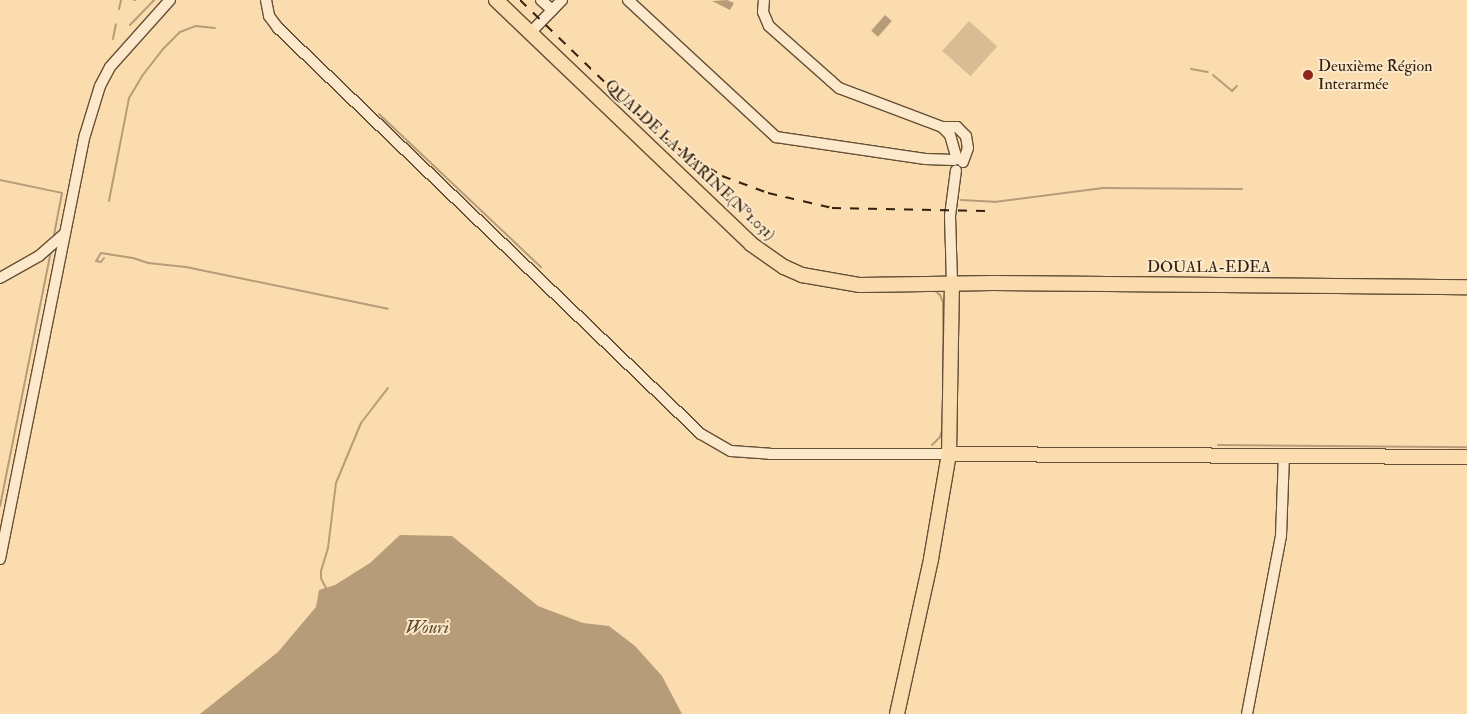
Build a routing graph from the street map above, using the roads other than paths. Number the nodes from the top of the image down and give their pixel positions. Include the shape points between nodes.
1 (170, 0) edge
2 (266, 0) edge
3 (496, 0) edge
4 (541, 0) edge
5 (562, 0) edge
6 (628, 0) edge
7 (764, 0) edge
8 (552, 10) junction
9 (530, 32) junction
10 (942, 127) junction
11 (957, 164) junction
12 (64, 234) junction
13 (0, 278) edge
14 (952, 283) junction
15 (1467, 287) edge
16 (949, 454) junction
17 (1284, 456) junction
18 (1467, 457) edge
19 (0, 559) edge
20 (897, 714) edge
21 (1247, 714) edge

1 - 12 street via 117,57 102,81 85,135
2 - 16 street via 269,16 278,28 701,434 731,451 816,455
3 - 9 main road, QUAI DE LA MARINE(N°1.031)
4 - 8 street
5 - 8 street
6 - 11 street via 776,137
7 - 10 street via 763,12 769,26 839,88
8 - 9 street
9 - 14 main road, QUAI DE LA MARINE(N°1.031) via 718,214 751,244 784,267 802,275 846,284
10 - 11 street via 950,135
10 - 11 street via 957,127 966,136 968,148
11 - 14 street via 950,216
12 - 13 street via 39,256
12 - 19 street
14 - 15 main road, DOUALA-EDEA
14 - 16 main road
16 - 17 main road
16 - 20 main road via 931,560
17 - 18 main road
17 - 21 street via 1281,536

